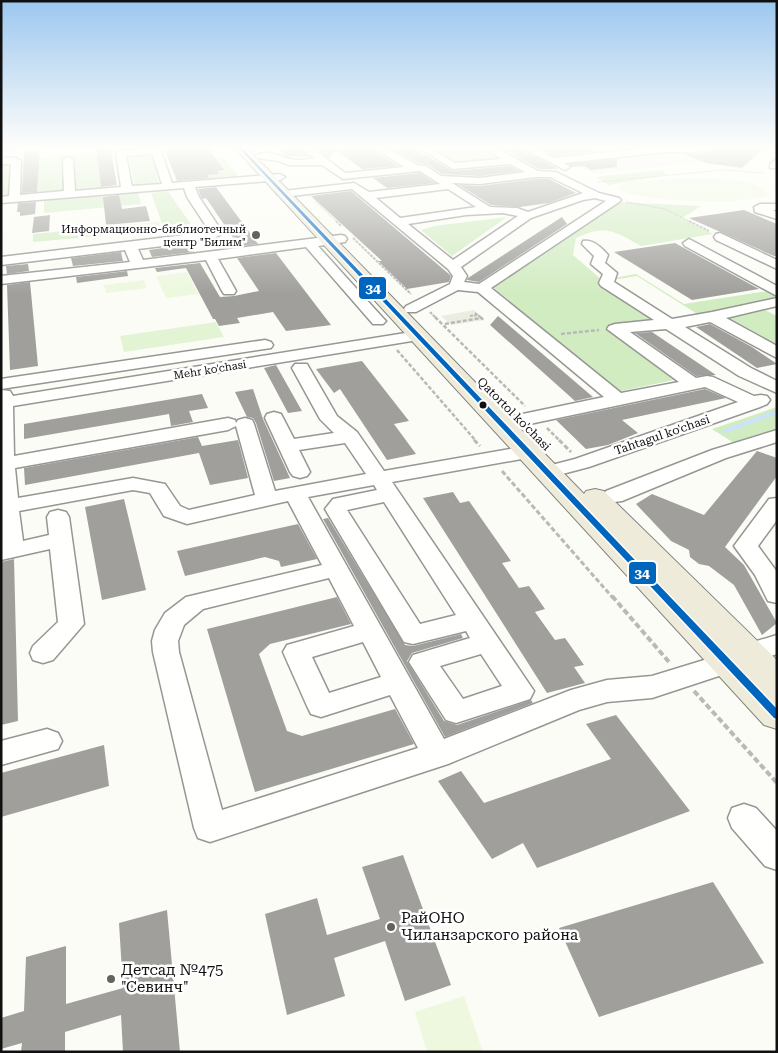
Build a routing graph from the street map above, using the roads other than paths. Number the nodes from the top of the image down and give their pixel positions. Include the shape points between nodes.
1 (14, 195) edge
2 (57, 195) edge
3 (192, 195) edge
4 (297, 195) edge
5 (372, 195) edge
6 (464, 195) edge
7 (595, 195) joint
8 (366, 196) joint
9 (14, 199) junction
10 (1, 200) edge
11 (777, 207) edge
12 (488, 210) junction
13 (527, 216) junction
14 (777, 216) edge
15 (397, 221) junction
16 (340, 235) junction
17 (720, 237) road end
18 (309, 243) junction
19 (689, 243) dead end
20 (588, 244) dead end
21 (130, 246) junction
22 (210, 256) junction
23 (1, 261) edge
24 (138, 265) junction
25 (777, 265) edge
26 (454, 266) junction
27 (1, 280) edge
28 (456, 286) junction
29 (482, 288) junction
30 (776, 290) edge
31 (229, 291) dead end
32 (415, 306) junction
33 (754, 307) junction
34 (671, 313) junction
35 (712, 317) junction
36 (777, 319) edge
37 (378, 321) dead end
38 (429, 326) junction
39 (351, 332) dead end
40 (777, 353) edge
41 (777, 366) edge
42 (301, 368) dead end
43 (745, 372) junction
44 (700, 382) junction
45 (777, 388) edge
46 (777, 395) edge
47 (2, 396) edge
48 (617, 399) junction
49 (754, 403) junction
50 (274, 418) dead end
51 (528, 418) junction
52 (350, 436) junction
53 (777, 436) edge
54 (288, 446) junction
55 (3, 458) edge
56 (556, 464) junction
57 (298, 483) junction
58 (385, 486) junction
59 (614, 496) dead end
60 (267, 499) junction
61 (777, 504) edge
62 (5, 505) edge
63 (6, 552) edge
64 (336, 569) junction
65 (777, 595) edge
66 (370, 631) junction
67 (777, 644) edge
68 (43, 653) dead end
69 (738, 658) junction
70 (777, 681) edge
71 (398, 682) junction
72 (777, 715) edge
73 (47, 741) dead end
74 (1, 753) edge
75 (436, 755) junction
76 (744, 818) dead end
77 (777, 855) edge

1 - 9 street
2 - 9 street
3 - 21 street via 217,233
4 - 16 main road, Qatortol ko'chasi
5 - 8 street
6 - 12 street
7 - 13 street
7 - 29 street via 615,200
8 - 15 street
9 - 10 street
11 - 14 street via 760,207 759,210
12 - 13 street via 514,210
12 - 15 street
13 - 26 street
15 - 26 street
16 - 18 street
16 - 32 main road, Qatortol ko'chasi
16 - 38 main road, Qatortol ko'chasi
17 - 25 street
18 - 22 street
18 - 37 street
19 - 30 street
20 - 34 street via 602,255 598,264 610,273 606,283
21 - 23 street
21 - 24 street
22 - 24 street
22 - 31 street
24 - 27 street
26 - 28 street via 460,276
28 - 29 street
28 - 32 street
29 - 48 street
30 - 33 street
32 - 38 main road, Qatortol ko'chasi
33 - 35 street
33 - 36 street
34 - 35 street via 694,320
34 - 43 street
34 - 44 street via 615,329
35 - 40 street
38 - 47 street, Mehr ko'chasi
38 - 51 main road, Qatortol ko'chasi
38 - 56 main road, Qatortol ko'chasi
39 - 47 street
41 - 43 street
42 - 52 street via 330,418
43 - 44 street
43 - 45 street
44 - 48 street
44 - 49 street
46 - 49 street, Tahtagul ko'chasi
47 - 55 street
48 - 51 street
49 - 56 street, Tahtagul ko'chasi
50 - 54 street
51 - 56 main road, Qatortol ko'chasi
52 - 54 street
52 - 58 street
53 - 59 street via 719,454
54 - 57 street
55 - 60 street via 232,420
55 - 62 street
56 - 58 street, Tahtagul ko'chasi via 492,459
56 - 69 main road, Qatortol ko'chasi
57 - 58 street
57 - 60 street
57 - 64 street
58 - 58 street via 480,631 413,635 336,509
60 - 62 street via 187,517 172,511 158,488 133,484
61 - 65 street via 746,546
62 - 63 street
63 - 68 street via 60,529 71,624
64 - 66 street
64 - 75 street via 195,603 174,618 168,630 166,652 210,828
66 - 71 street
66 - 71 street via 296,652 321,706
67 - 69 street
69 - 70 main road, Qatortol ko'chasi
69 - 72 main road, Qatortol ko'chasi
69 - 75 street via 652,687 607,691 571,701
71 - 75 street
73 - 74 street
76 - 77 street

